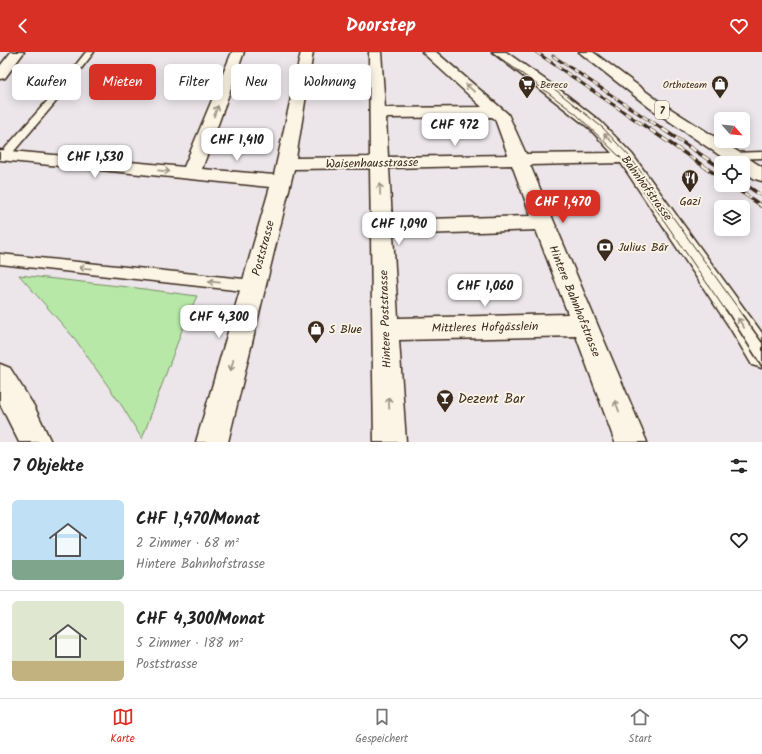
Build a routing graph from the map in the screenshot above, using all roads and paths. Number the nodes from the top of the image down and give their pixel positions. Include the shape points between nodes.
1 (18, 52) edge
2 (90, 52) edge
3 (238, 52) edge
4 (307, 52) edge
5 (375, 52) edge
6 (428, 52) edge
7 (498, 52) edge
8 (585, 52) edge
9 (0, 75) edge
10 (497, 112) junction
11 (377, 113) junction
12 (3, 155) edge
13 (762, 155) edge
14 (732, 156) edge
15 (626, 158) junction
16 (750, 158) edge
17 (520, 161) junction
18 (379, 163) junction
19 (286, 164) junction
20 (750, 168) edge
21 (191, 173) junction
22 (762, 175) edge
23 (281, 182) junction
24 (544, 223) junction
25 (382, 228) junction
26 (0, 259) edge
27 (253, 286) junction
28 (585, 324) junction
29 (386, 329) junction
30 (762, 356) edge
31 (0, 377) edge
32 (34, 442) edge
33 (212, 442) edge
34 (390, 442) edge
35 (631, 442) edge

1 - 9 street
2 - 12 lane via 51,102
21 -> 3 street
4 - 19 street, Poststrasse
5 - 11 street, Hintere Poststrasse
10 -> 6 street, Hintere Bahnhofstrasse
15 -> 7 street, Bahnhofstrasse via 595,125
8 - 14 street, 7 via 655,105
10 - 11 street
10 - 17 street, Hintere Bahnhofstrasse via 502,117
11 - 18 street, Hintere Poststrasse
12 -> 21 street
13 - 16 lane
15 - 17 street, Waisenhausstrasse
30 -> 15 street, Bahnhofstrasse via 718,288
17 - 18 street, Waisenhausstrasse
17 - 24 street, Hintere Bahnhofstrasse
18 - 19 street, Waisenhausstrasse
25 -> 18 street, Hintere Poststrasse
19 - 23 street, Poststrasse
20 - 22 street, 7
21 - 23 street
23 - 27 street, Poststrasse
24 - 25 street
24 - 28 street, Hintere Bahnhofstrasse
25 - 29 street, Hintere Poststrasse
27 -> 26 lane
27 -> 33 street, Poststrasse
28 - 29 street, Mittleres Hofgässlein
35 -> 28 street, Hintere Bahnhofstrasse
34 -> 29 street, Hintere Poststrasse
31 - 32 street via 23,416

